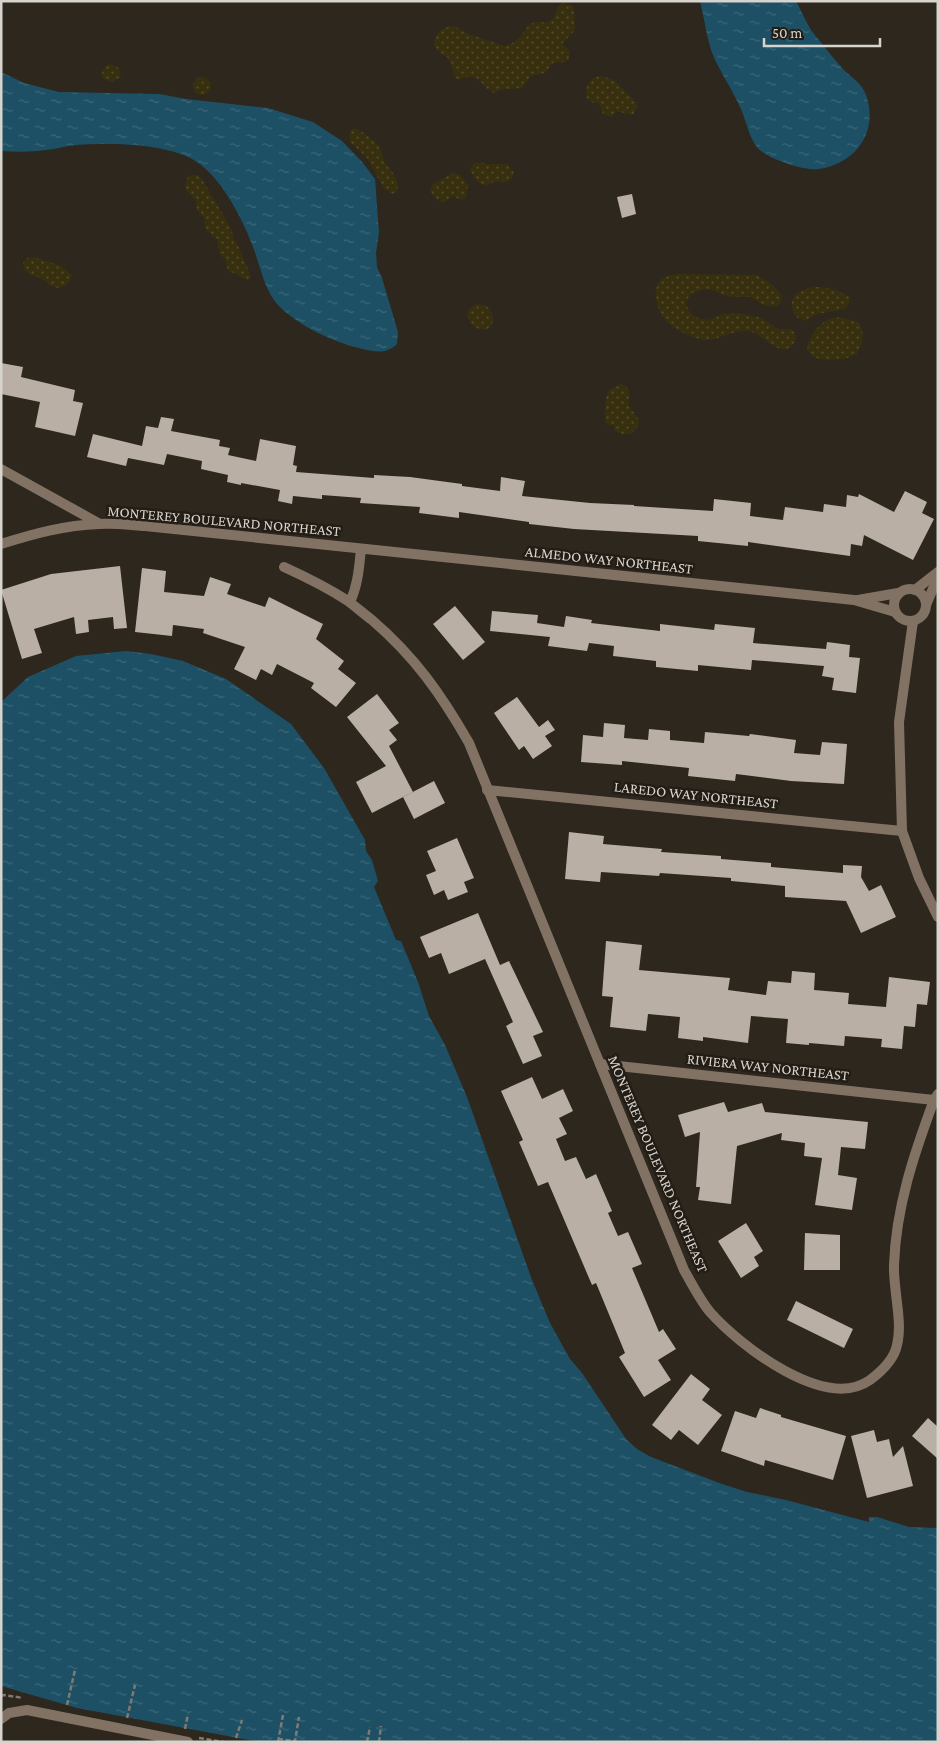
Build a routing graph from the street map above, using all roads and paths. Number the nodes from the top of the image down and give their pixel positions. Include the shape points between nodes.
1 (1, 469) edge
2 (100, 524) junction
3 (1, 544) edge
4 (361, 549) junction
5 (284, 567) dead end
6 (938, 572) edge
7 (938, 577) edge
8 (915, 590) junction
9 (898, 593) junction
10 (854, 600) junction
11 (350, 602) junction
12 (926, 605) junction
13 (895, 612) junction
14 (913, 621) junction
15 (487, 790) junction
16 (902, 831) junction
17 (938, 917) edge
18 (600, 1064) junction
19 (936, 1097) edge
20 (75, 1670) dead end
21 (135, 1684) dead end
22 (67, 1705) dead end
23 (188, 1714) dead end
24 (283, 1714) dead end
25 (298, 1717) dead end
26 (127, 1718) dead end
27 (1, 1719) edge
28 (242, 1720) dead end
29 (370, 1726) dead end
30 (381, 1726) dead end
31 (185, 1729) dead end
32 (236, 1738) dead end
33 (278, 1741) edge
34 (188, 1742) edge
35 (367, 1742) edge
36 (379, 1742) edge

1 - 2 street
2 - 3 street, MONTEREY BOULEVARD NORTHEAST via 46,531
2 - 4 street, MONTEREY BOULEVARD NORTHEAST
4 - 10 street, ALMEDO WAY NORTHEAST
4 - 11 street via 357,583
5 - 11 street, MONTEREY BOULEVARD NORTHEAST
6 - 8 street
7 - 12 street
8 - 9 street via 906,589
8 - 12 street via 923,595
9 - 10 street, ALMEDO WAY NORTHEAST
9 - 13 street via 894,602
10 - 13 street, ALMEDO WAY NORTHEAST
11 - 15 street, MONTEREY BOULEVARD NORTHEAST via 409,655 436,690 468,743
12 - 14 street via 922,616
13 - 14 street via 902,620
14 - 16 street via 899,722
15 - 16 street, LAREDO WAY NORTHEAST
15 - 18 street, MONTEREY BOULEVARD NORTHEAST
16 - 17 street
18 - 19 street, RIVIERA WAY NORTHEAST
18 - 19 street, MONTEREY BOULEVARD NORTHEAST via 684,1270 709,1310 753,1351 782,1370 809,1382 832,1387 864,1384 891,1360 898,1344 894,1266 896,1232 916,1149
20 - 22 path
21 - 26 path
23 - 31 path
24 - 33 path
25 - 33 path via 295,1741
27 - 34 street via 9,1713 27,1710
28 - 32 path
29 - 35 path
30 - 36 path

